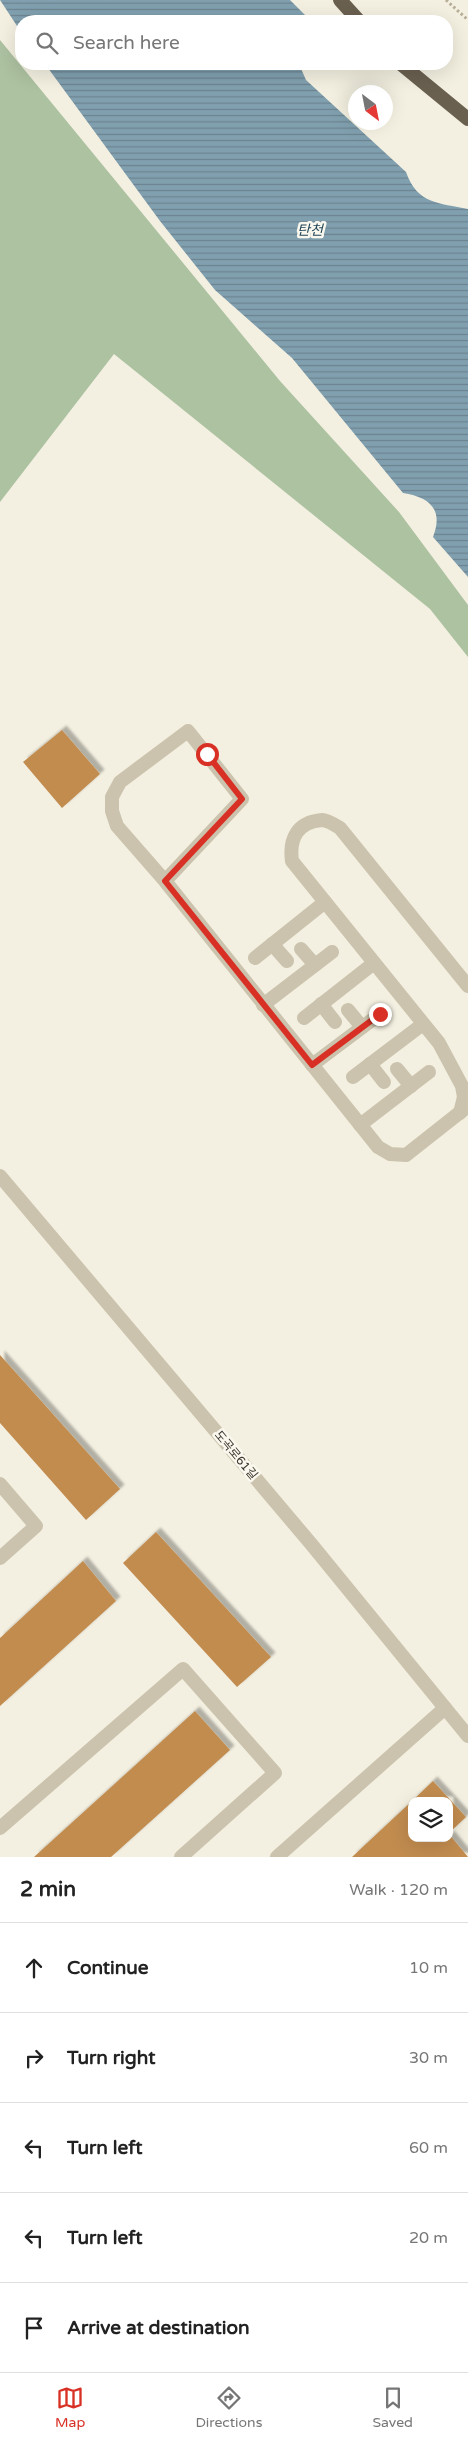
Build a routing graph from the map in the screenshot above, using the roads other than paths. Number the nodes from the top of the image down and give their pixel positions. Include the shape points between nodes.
1 (340, 0) edge
2 (354, 15) edge
3 (408, 70) edge
4 (468, 119) edge
5 (165, 881) junction
6 (325, 902) junction
7 (272, 944) junction
8 (301, 949) dead end
9 (332, 952) dead end
10 (255, 958) dead end
11 (286, 962) dead end
12 (374, 963) junction
13 (315, 965) junction
14 (468, 986) edge
15 (321, 1004) junction
16 (263, 1005) junction
17 (348, 1010) dead end
18 (380, 1014) dead end
19 (304, 1018) dead end
20 (335, 1022) dead end
21 (423, 1024) junction
22 (362, 1027) junction
23 (370, 1064) junction
24 (312, 1065) junction
25 (397, 1069) dead end
26 (428, 1072) dead end
27 (353, 1077) dead end
28 (384, 1082) dead end
29 (411, 1086) junction
30 (464, 1109) edge
31 (360, 1125) junction
32 (0, 1176) edge
33 (0, 1484) edge
34 (0, 1558) edge
35 (445, 1708) junction
36 (468, 1736) edge
37 (0, 1828) edge
38 (181, 1857) edge
39 (277, 1857) edge

1 - 2 highway
3 - 4 highway
5 - 5 street via 242,799 188,731 120,782 112,796 117,826
5 - 16 street
6 - 7 street
6 - 12 street
6 - 14 street via 292,861 290,847 295,833 306,824 324,820 340,828
7 - 10 street
7 - 11 street
8 - 13 street
9 - 13 street
12 - 15 street
12 - 21 street
13 - 16 street
15 - 19 street
15 - 20 street
16 - 24 street
17 - 22 street
18 - 22 street
21 - 23 street
21 - 30 street via 462,1086
22 - 24 street
23 - 27 street
23 - 28 street
24 - 31 street
25 - 29 street
26 - 29 street
29 - 31 street
30 - 31 street via 406,1155 390,1154 378,1148
32 - 35 street, 도곡로61길 via 312,1544
33 - 34 street via 36,1526
35 - 36 street, 도곡로61길
35 - 39 street
37 - 38 street via 183,1669 276,1773

